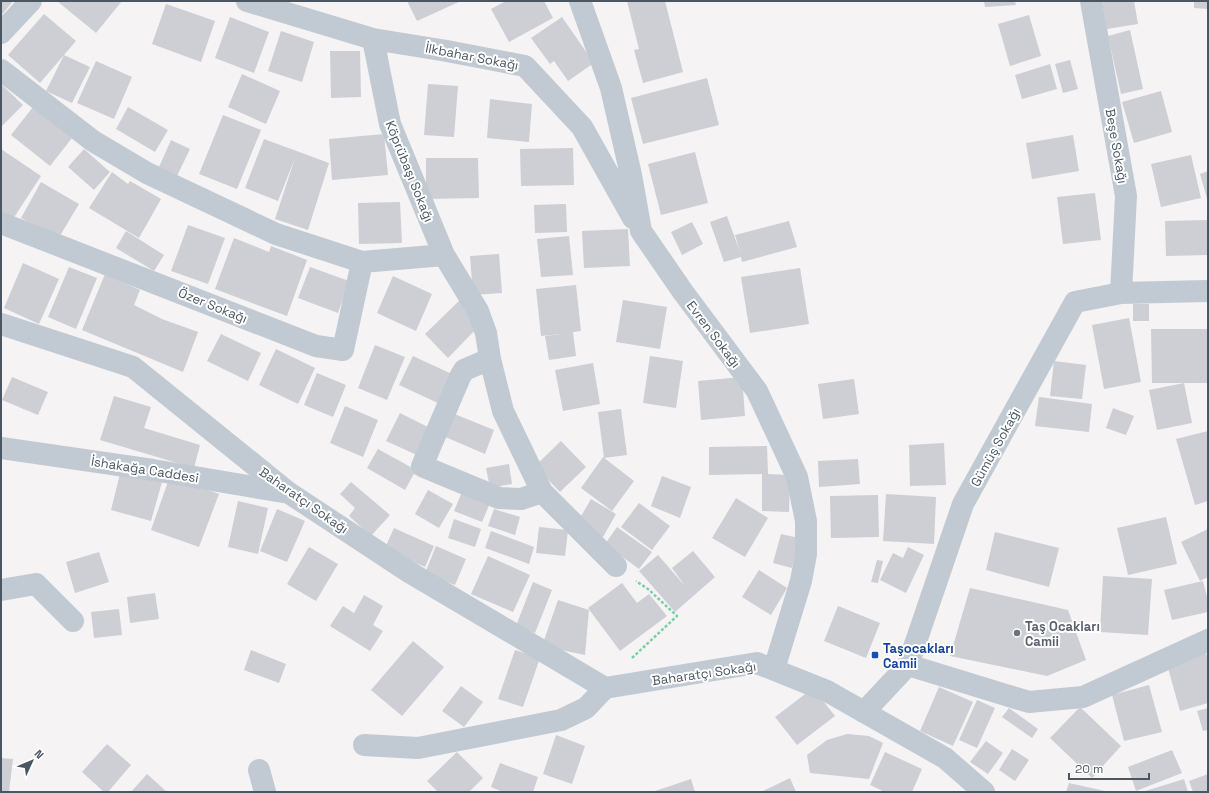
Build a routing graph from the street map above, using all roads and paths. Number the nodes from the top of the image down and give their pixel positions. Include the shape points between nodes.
1 (31, 1) edge
2 (247, 1) edge
3 (580, 1) edge
4 (1091, 1) edge
5 (1, 33) edge
6 (373, 39) junction
7 (1, 70) edge
8 (1, 223) edge
9 (641, 231) junction
10 (444, 254) junction
11 (362, 262) junction
12 (1208, 291) edge
13 (1121, 293) junction
14 (1, 324) edge
15 (490, 359) junction
16 (1, 448) edge
17 (542, 492) junction
18 (289, 493) junction
19 (616, 566) joint
20 (1, 590) edge
21 (73, 621) dead end
22 (1208, 640) edge
23 (630, 660) dead end
24 (908, 665) junction
25 (774, 669) junction
26 (605, 688) junction
27 (864, 712) junction
28 (364, 745) dead end
29 (259, 770) dead end
30 (265, 792) edge
31 (984, 792) edge

1 - 5 street
2 - 6 street, İlkbahar Sokağı
3 - 9 street, Evren Sokağı via 611,88
4 - 13 street, Beşe Sokağı via 1126,196
6 - 9 street, İlkbahar Sokağı via 447,50 525,66 582,127
6 - 10 street, Köprübaşı Sokağı via 390,124
7 - 11 street via 93,141 147,173 276,234
8 - 11 street, Özer Sokağı via 316,346 343,350
9 - 25 street, Evren Sokağı via 757,391 797,477 806,521 806,554 801,581
10 - 11 street
10 - 15 street, Köprübaşı Sokağı via 478,311 486,333
12 - 13 street, Gümüş Sokağı
13 - 24 street, Gümüş Sokağı via 1074,302 963,504
14 - 18 street, Baharatçı Sokağı via 133,367
15 - 17 street, Köprübaşı Sokağı via 503,411
15 - 17 street via 464,370 422,466 499,498 521,499
16 - 18 street, İshakağa Caddesi
17 - 19 street, Köprübaşı Sokağı
18 - 26 street, Baharatçı Sokağı via 409,572
19 - 23 path via 648,589 676,616
20 - 21 street via 36,584
22 - 24 street via 1083,696 1029,702
24 - 27 street, Gümüş Sokağı
25 - 26 street, Baharatçı Sokağı via 758,663
25 - 27 street, Baharatçı Sokağı via 827,691
26 - 28 street via 586,708 561,720 418,748
27 - 31 street, Baharatçı Sokağı via 945,758
29 - 30 street

